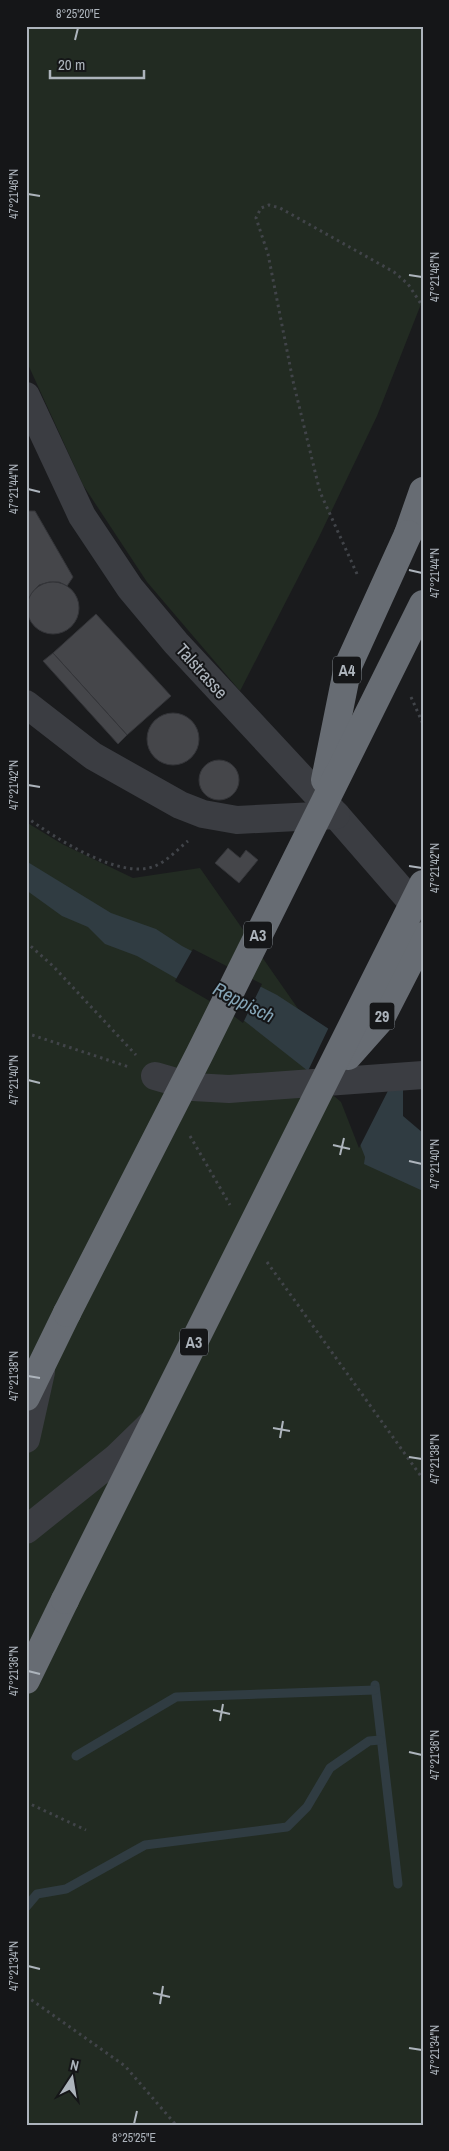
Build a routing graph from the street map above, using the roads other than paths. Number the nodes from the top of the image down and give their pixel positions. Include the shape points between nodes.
1 (26, 396) edge
2 (423, 491) edge
3 (423, 604) edge
4 (26, 704) edge
5 (327, 815) junction
6 (423, 884) edge
7 (423, 915) edge
8 (423, 936) edge
9 (418, 1075) edge
10 (155, 1076) road end
11 (317, 1084) junction
12 (43, 1363) junction
13 (26, 1397) edge
14 (154, 1421) junction
15 (26, 1439) edge
16 (26, 1530) edge
17 (26, 1680) edge

1 - 5 street, Talstrasse via 70,492 112,564 176,643
2 - 5 highway, A4, bridge via 408,534 348,666
3 - 5 highway, A3, bridge
4 - 5 street via 94,756 180,805 217,818 237,820
5 - 7 street, Talstrasse
5 - 12 highway, A3, bridge
6 - 11 highway, A3, bridge
8 - 11 highway, 29, bridge via 380,1020
9 - 11 street
10 - 11 street via 208,1089
11 - 14 highway, A3, bridge
12 - 13 highway, A3
12 - 15 street
14 - 16 street via 116,1458
14 - 17 highway, A3, bridge

